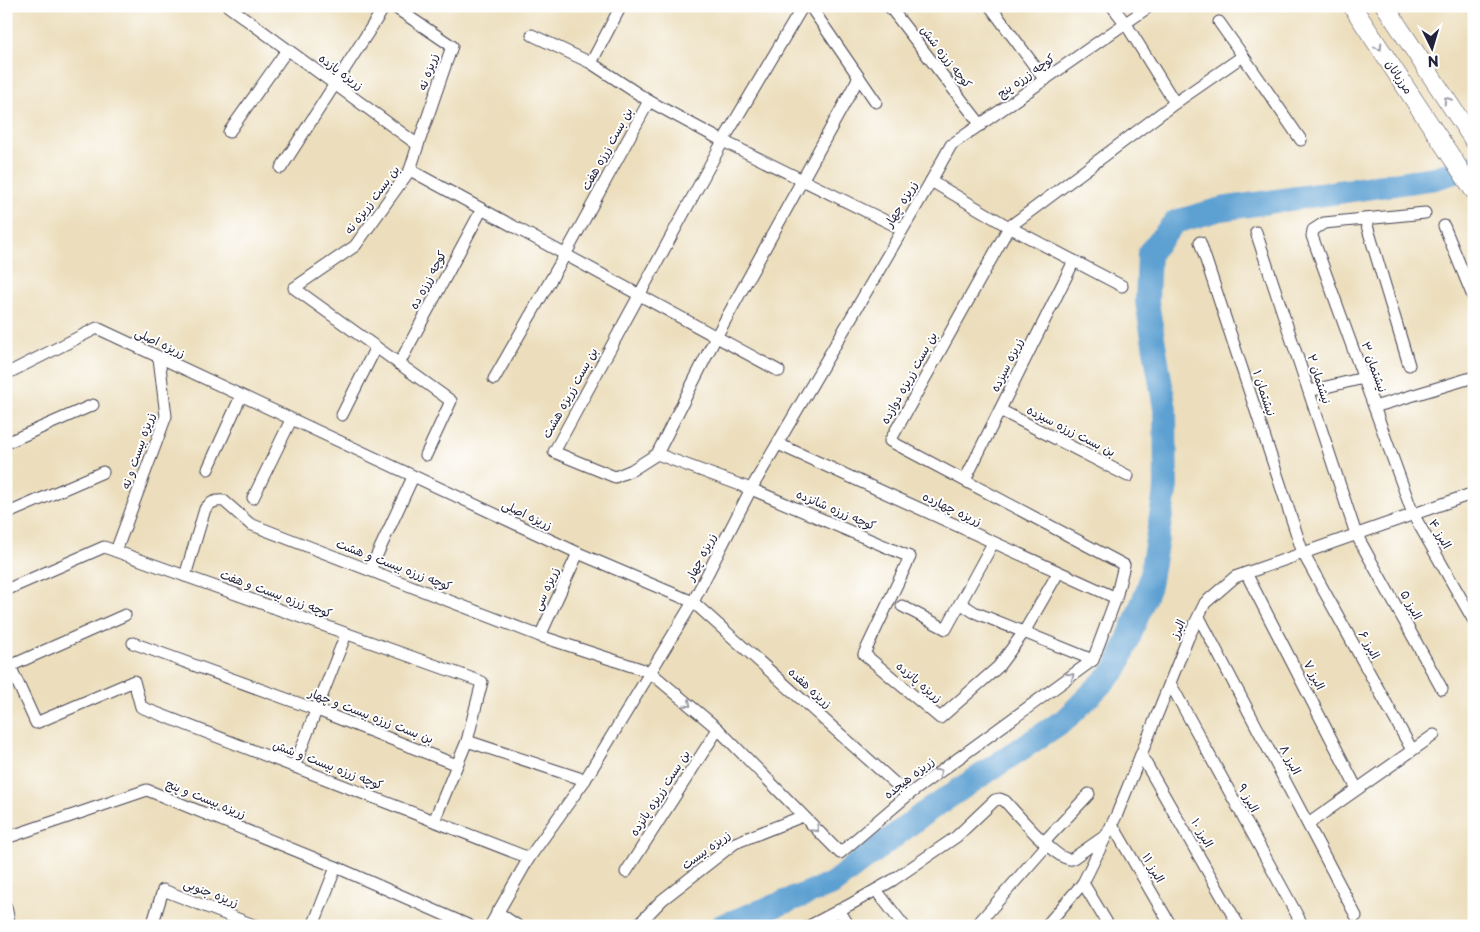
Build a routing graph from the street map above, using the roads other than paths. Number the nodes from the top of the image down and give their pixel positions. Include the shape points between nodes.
1 (228, 6) edge
2 (385, 6) edge
3 (394, 6) edge
4 (621, 6) edge
5 (802, 6) edge
6 (810, 6) edge
7 (889, 6) edge
8 (990, 6) edge
9 (1112, 6) edge
10 (1150, 6) edge
11 (1352, 6) edge
12 (1384, 6) edge
13 (1219, 22) dead end
14 (1126, 24) junction
15 (532, 35) dead end
16 (288, 50) junction
17 (1243, 56) junction
18 (590, 63) junction
19 (859, 77) junction
20 (1045, 80) junction
21 (334, 84) junction
22 (648, 102) junction
23 (876, 102) dead end
24 (1176, 103) junction
25 (981, 125) junction
26 (229, 132) dead end
27 (1471, 132) edge
28 (1301, 140) dead end
29 (723, 141) junction
30 (418, 145) junction
31 (281, 168) dead end
32 (410, 170) junction
33 (802, 181) junction
34 (931, 181) junction
35 (1474, 191) edge
36 (482, 209) junction
37 (1425, 213) dead end
38 (1364, 219) junction
39 (1444, 226) dead end
40 (1009, 227) junction
41 (902, 229) junction
42 (1256, 232) dead end
43 (1200, 242) dead end
44 (565, 255) junction
45 (1074, 261) junction
46 (1122, 286) dead end
47 (639, 295) junction
48 (1474, 299) edge
49 (716, 338) junction
50 (376, 347) junction
51 (159, 358) junction
52 (400, 364) junction
53 (1409, 365) dead end
54 (779, 371) dead end
55 (6, 374) edge
56 (1474, 377) edge
57 (1364, 378) junction
58 (494, 379) dead end
59 (1309, 391) junction
60 (241, 396) junction
61 (94, 406) dead end
62 (1374, 407) junction
63 (1000, 410) junction
64 (342, 416) dead end
65 (291, 420) junction
66 (6, 443) edge
67 (778, 444) junction
68 (657, 454) junction
69 (426, 455) dead end
70 (208, 469) dead end
71 (103, 472) dead end
72 (1128, 476) dead end
73 (413, 477) junction
74 (965, 480) junction
75 (750, 489) junction
76 (1474, 493) edge
77 (253, 498) dead end
78 (6, 514) edge
79 (1413, 514) junction
80 (1356, 534) junction
81 (993, 543) junction
82 (116, 551) junction
83 (578, 553) junction
84 (1303, 553) junction
85 (910, 557) joint
86 (370, 570) junction
87 (1058, 573) junction
88 (1246, 573) junction
89 (185, 576) junction
90 (6, 590) edge
91 (1116, 598) junction
92 (693, 602) junction
93 (960, 603) junction
94 (902, 606) dead end
95 (125, 615) dead end
96 (1198, 617) junction
97 (1474, 621) edge
98 (1024, 632) junction
99 (346, 634) junction
100 (540, 636) junction
101 (133, 643) dead end
102 (1093, 660) junction
103 (8, 661) edge
104 (650, 672) junction
105 (1170, 684) junction
106 (1442, 689) dead end
107 (317, 710) junction
108 (718, 729) junction
109 (1434, 735) dead end
110 (467, 741) junction
111 (1412, 750) junction
112 (1141, 755) junction
113 (457, 765) junction
114 (294, 767) junction
115 (585, 780) junction
116 (1357, 789) junction
117 (1088, 794) dead end
118 (908, 795) junction
119 (803, 816) junction
120 (434, 821) junction
121 (1308, 824) junction
122 (1109, 830) junction
123 (6, 838) edge
124 (1045, 844) junction
125 (529, 858) junction
126 (336, 867) junction
127 (626, 872) dead end
128 (1083, 883) junction
129 (876, 890) junction
130 (6, 906) edge
131 (839, 910) junction
132 (497, 912) junction
133 (1356, 916) dead end
134 (10, 926) edge
135 (152, 926) edge
136 (256, 926) edge
137 (313, 926) edge
138 (470, 926) edge
139 (490, 926) edge
140 (518, 926) edge
141 (637, 926) edge
142 (809, 926) edge
143 (849, 926) edge
144 (904, 926) edge
145 (976, 926) edge
146 (1046, 926) edge
147 (1108, 926) edge
148 (1170, 926) edge
149 (1239, 926) edge
150 (1303, 926) edge

1 - 16 street, زریزه یازده
2 - 21 street
3 - 30 street, زریزه نه via 452,46
4 - 18 street
5 - 29 street, بن بست زریزه هشت
6 - 19 street
7 - 25 street, کوچه زرزه شش
8 - 20 street
9 - 14 street
10 - 14 street, کوچه زرزه پنج
11 -> 35 main road, مرزبانان
27 -> 12 main road
13 - 17 street
14 - 20 street, کوچه زرزه پنج
14 - 24 street
15 - 18 street
16 - 21 street, زریزه یازده
16 - 26 street
17 - 24 street
17 - 28 street
18 - 22 street
19 - 23 street
19 - 33 street
20 - 25 street, کوچه زرزه پنج
21 - 30 street, زریزه یازده
21 - 31 street
22 - 29 street, بن بست زرزه هفت
22 - 44 street, بن بست زرزه هفت
24 - 40 street
25 - 34 street, کوچه زرزه پنج via 951,145
29 - 33 street, بن بست زرزه هفت
29 - 47 street, بن بست زریزه هشت
30 - 32 street
32 - 36 street, بن بست زریزه نه
32 - 50 street, بن بست زریزه نه via 355,246 294,288
33 - 41 street, بن بست زرزه هفت
33 - 49 street
34 - 40 street, زریزه چهار
34 - 41 street, زریزه چهار
36 - 44 street, بن بست زریزه نه
36 - 52 street, کوچه زرزه ده
37 - 38 street
38 - 53 street
38 - 57 street, نيشتمان ۳ via 1324,223 1313,230 1312,236
39 - 48 street
40 - 45 street
40 - 74 street, بن بست زریزه دوازده via 890,441
41 - 67 street, زریزه چهار
42 - 59 street, نيشتمان ۲
43 - 84 street, نيشتمان ۱
44 - 47 street, بن بست زریزه نه
44 - 58 street, بن بست زرزه هفت
45 - 46 street
45 - 63 street, زریزه سیزده
47 - 49 street, بن بست زریزه نه
47 - 68 street, بن بست زریزه هشت via 554,452 614,477
49 - 54 street, بن بست زریزه نه
49 - 68 street
50 - 52 street, بن بست زریزه نه
50 - 64 street
51 - 55 street, زریزه اصلی via 97,328
51 - 60 street, زریزه اصلی
51 - 82 street, زریزه بیست و نه via 166,416
52 - 69 street, بن بست زریزه نه via 451,401
56 - 62 street
57 - 59 street
57 - 62 street, نيشتمان ۳
59 - 80 street, نيشتمان ۲
60 - 65 street, زریزه اصلی
60 - 70 street
61 - 66 street
62 - 79 street, نيشتمان ۳
63 - 72 street, بن بست زرزه سیزده
63 - 74 street, زریزه سیزده
65 - 73 street, زریزه اصلی
65 - 77 street
67 - 75 street, زریزه چهار
67 - 81 street, زریزه چهارده
68 - 75 street, کوچه زرزه شانزده
71 - 78 street
73 - 83 street, زریزه اصلی
73 - 86 street
74 - 91 street, بن بست زریزه دوازده via 1124,565
75 - 85 street, کوچه زرزه شانزده
75 - 92 street, زریزه چهار
76 - 79 street, البرز
79 - 80 street, البرز
79 - 97 street, البرز ۴
80 - 84 street, البرز
80 - 106 street, البرز ۵
81 - 87 street, زریزه چهارده
81 - 93 street
82 - 89 street, کوچه زرزه بیست و هفت
82 - 90 street, کوچه زرزه بیست و هفت via 104,547
83 - 92 street, زریزه اصلی
83 - 100 street, زریزه سی
84 - 88 street, البرز
84 - 111 street, البرز ۶
85 - 98 street, زریزه پانزده via 864,654 940,718 998,667
86 - 89 street, کوچه زرزه بیست و هشت via 250,524 224,500 216,500 205,509
86 - 100 street, کوچه زرزه بیست و هشت
87 - 91 street, زریزه چهارده
87 - 98 street, زریزه پانزده
88 - 96 street, البرز via 1235,577 1205,603
88 - 116 street, البرز ۷
89 - 99 street, کوچه زرزه بیست و هفت
91 - 102 street, بن بست زریزه دوازده
92 - 104 street
92 - 118 street, زریزه هفده
93 - 94 street via 946,629
93 - 98 street
95 - 103 street
96 - 105 street, البرز
96 - 121 street, البرز ۸
98 - 102 street
99 - 107 street
99 - 110 street, کوچه زرزه بیست و هفت via 482,682
100 - 104 street, کوچه زرزه بیست و هشت
101 - 107 street, بن بست زرزه بیست و چهار
118 -> 102 street, زریزه هیجده
103 - 114 street, کوچه زرزه بیست و شش via 36,724 134,681 141,707
104 -> 108 street, زریزه هیجده
104 - 115 street
105 - 112 street, البرز
105 - 150 street, البرز ۹
107 - 113 street, بن بست زرزه بیست و چهار
107 - 114 street
108 - 119 street, زریزه هیجده
108 - 127 street, بن بست زریزه پانزده
109 - 111 street
110 - 113 street
110 - 115 street
111 - 116 street
112 - 122 street, البرز
112 - 149 street, البرز ۱۰
113 - 120 street
114 - 120 street, کوچه زرزه بیست و شش
115 - 125 street
116 - 121 street
117 - 124 street
119 -> 118 street, زریزه هیجده via 840,853
119 - 141 street, زریزه بیست via 735,844 662,900
120 - 125 street, کوچه زرزه بیست و شش
121 - 133 street, البرز ۸
122 - 124 street via 1068,860
122 - 128 street, البرز
122 - 148 street, البرز ۱۱
123 - 126 street, زریزه بیست و پنج via 147,790
124 - 129 street via 1005,801 994,800 956,837
124 - 145 street
125 - 132 street
126 - 137 street
126 - 138 street, زریزه بیست و پنج
128 - 146 street, البرز
128 - 147 street
129 - 131 street
129 - 144 street
130 - 134 street
131 - 142 street
131 - 143 street
132 - 139 street
132 - 140 street
135 - 136 street, زریزه جنوبی via 163,890

